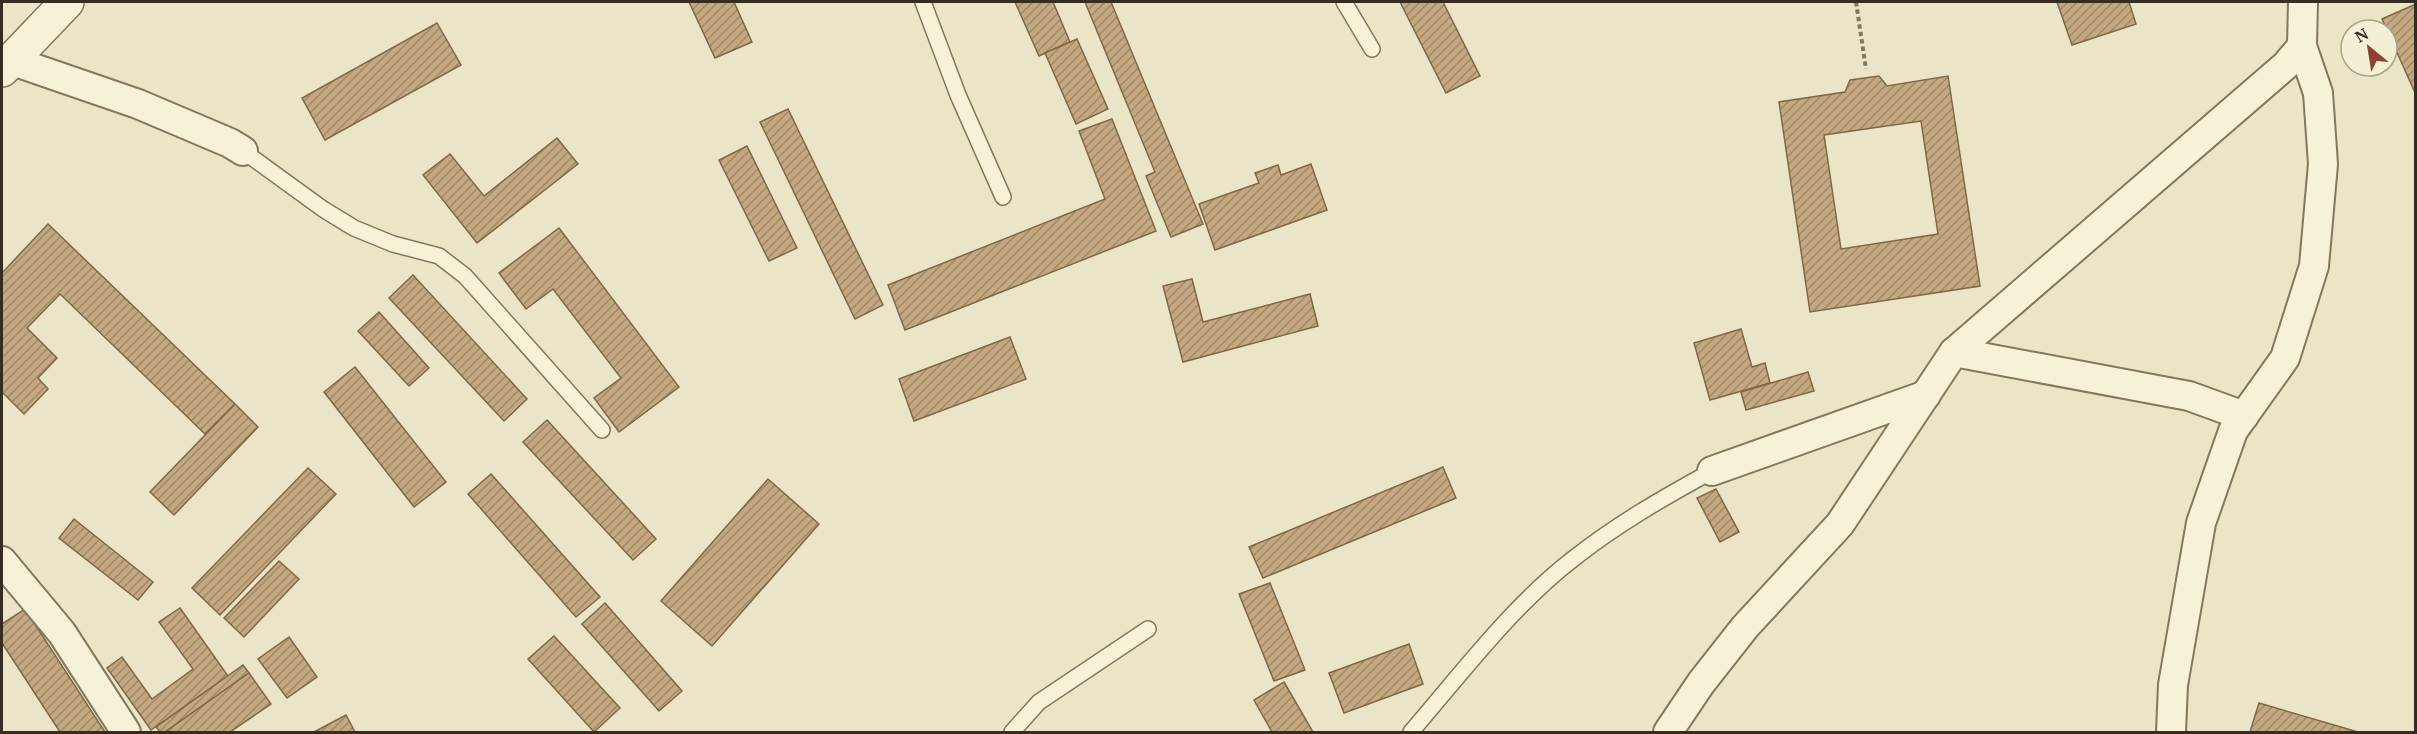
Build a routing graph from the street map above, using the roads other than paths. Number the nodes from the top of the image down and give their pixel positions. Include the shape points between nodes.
1 (67, 2) edge
2 (923, 2) edge
3 (1344, 2) edge
4 (2303, 2) edge
5 (2302, 46) junction
6 (1372, 49) dead end
7 (6, 65) edge
8 (243, 151) joint
9 (1003, 197) dead end
10 (1954, 352) junction
11 (1926, 395) junction
12 (2244, 416) junction
13 (602, 430) dead end
14 (1712, 471) joint
15 (2, 561) edge
16 (1148, 629) dead end
17 (126, 732) edge
18 (1012, 732) edge
19 (1411, 732) edge
20 (1668, 732) edge
21 (2171, 732) edge

1 - 7 street
2 - 9 lane
3 - 6 lane
4 - 5 street
5 - 10 street via 2286,65
5 - 12 street via 2318,93 2323,164 2314,266 2284,358
7 - 8 street via 138,104
8 - 13 lane via 354,228 439,256 465,276
10 - 11 street
10 - 12 street via 2189,396
11 - 14 street
11 - 20 street via 1840,524 1745,627
12 - 21 street via 2233,431 2201,523 2173,685
14 - 19 lane via 1633,514 1571,560 1500,628
15 - 17 street via 62,633
16 - 18 lane via 1039,702

